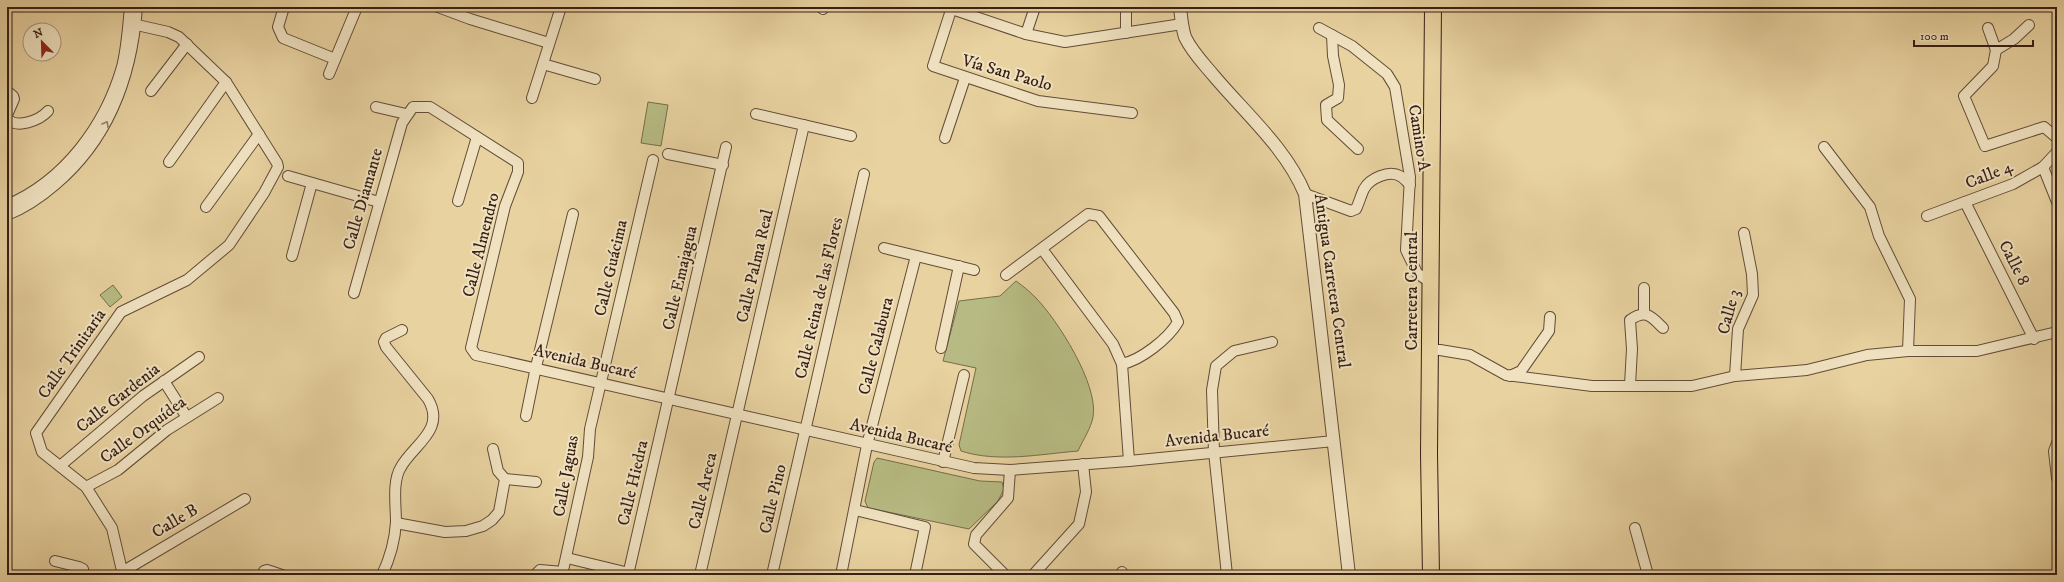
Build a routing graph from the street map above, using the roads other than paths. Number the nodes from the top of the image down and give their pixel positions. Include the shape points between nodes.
1 (130, 7) edge
2 (137, 7) edge
3 (284, 7) edge
4 (357, 7) edge
5 (438, 7) edge
6 (561, 7) edge
7 (1035, 7) edge
8 (1126, 7) edge
9 (1180, 7) edge
10 (1433, 7) edge
11 (1444, 7) edge
12 (950, 8) edge
13 (1182, 24) junction
14 (2029, 24) dead end
15 (137, 25) junction
16 (1318, 28) dead end
17 (1988, 28) dead end
18 (1126, 33) junction
19 (1026, 34) junction
20 (1332, 35) junction
21 (549, 43) junction
22 (187, 44) junction
23 (1996, 50) junction
24 (335, 59) junction
25 (543, 64) junction
26 (329, 74) dead end
27 (966, 78) junction
28 (595, 79) dead end
29 (226, 82) junction
30 (7, 91) edge
31 (151, 91) dead end
32 (532, 98) dead end
33 (376, 106) dead end
34 (48, 111) dead end
35 (408, 112) junction
36 (1132, 113) dead end
37 (756, 114) dead end
38 (7, 116) edge
39 (804, 125) junction
40 (259, 134) junction
41 (851, 136) dead end
42 (477, 137) junction
43 (945, 138) dead end
44 (2057, 138) edge
45 (1824, 147) dead end
46 (726, 148) dead end
47 (1358, 149) dead end
48 (2057, 152) edge
49 (668, 154) dead end
50 (653, 160) dead end
51 (169, 162) dead end
52 (723, 165) junction
53 (2043, 167) junction
54 (864, 174) dead end
55 (288, 176) dead end
56 (312, 183) junction
57 (1410, 185) junction
58 (1305, 194) junction
59 (458, 201) dead end
60 (379, 202) junction
61 (1965, 202) junction
62 (2057, 202) edge
63 (7, 205) edge
64 (206, 207) dead end
65 (573, 214) dead end
66 (7, 215) edge
67 (1927, 216) dead end
68 (1744, 233) dead end
69 (884, 248) dead end
70 (1042, 249) junction
71 (292, 256) dead end
72 (916, 256) junction
73 (959, 266) junction
74 (974, 270) dead end
75 (1006, 275) dead end
76 (1431, 283) junction
77 (1644, 288) dead end
78 (354, 293) dead end
79 (1644, 314) junction
80 (1550, 317) dead end
81 (1663, 328) dead end
82 (402, 330) dead end
83 (2057, 332) edge
84 (2034, 339) junction
85 (1272, 342) dead end
86 (472, 348) joint
87 (941, 348) dead end
88 (1435, 350) junction
89 (1908, 351) junction
90 (199, 357) dead end
91 (1122, 364) junction
92 (536, 367) junction
93 (964, 374) dead end
94 (1510, 376) junction
95 (1735, 376) junction
96 (164, 381) junction
97 (600, 383) junction
98 (1630, 385) junction
99 (218, 398) dead end
100 (669, 398) junction
101 (737, 414) junction
102 (186, 416) junction
103 (526, 416) dead end
104 (805, 429) junction
105 (1334, 441) junction
106 (2057, 442) edge
107 (867, 445) junction
108 (492, 449) dead end
109 (1214, 452) junction
110 (1129, 461) junction
111 (943, 462) junction
112 (1083, 464) junction
113 (60, 466) junction
114 (1010, 470) junction
115 (2057, 478) edge
116 (505, 479) junction
117 (536, 482) dead end
118 (86, 487) junction
119 (245, 499) dead end
120 (854, 510) junction
121 (396, 522) junction
122 (1635, 528) dead end
123 (567, 558) junction
124 (55, 561) dead end
125 (122, 573) edge
126 (562, 574) edge
127 (628, 574) edge
128 (84, 575) edge
129 (262, 575) edge
130 (282, 575) edge
131 (382, 575) edge
132 (535, 575) edge
133 (700, 575) edge
134 (772, 575) edge
135 (841, 575) edge
136 (915, 575) edge
137 (1005, 575) edge
138 (1033, 575) edge
139 (1227, 575) edge
140 (1349, 575) edge
141 (1431, 575) edge
142 (1442, 575) edge
143 (1648, 575) edge

1 - 63 street via 127,41 116,87 94,129 74,157 52,178 33,193
2 - 15 street
3 - 24 street via 278,27 283,38
4 - 24 street
5 - 21 street
6 - 21 street
7 - 19 street
8 - 18 street
9 - 13 street, Antigua Carretera Central
10 - 76 highway, Carretera Central
11 - 88 highway, Carretera Central
12 - 19 street
12 - 27 street, Vía San Paolo via 933,66
13 - 18 street
13 - 58 street, Antigua Carretera Central via 1191,48 1283,153
14 - 23 street via 2014,39
15 - 22 street, Calle Trinitaria via 168,32
66 -> 15 street via 28,205 62,179 100,135 113,113 121,92 132,56
16 - 20 street, Camino A
17 - 23 street
18 - 19 street via 1065,42
20 - 47 street via 1339,85 1338,98 1326,105 1327,120
20 - 57 street, Camino A via 1352,46 1387,74 1395,87
21 - 25 street
22 - 29 street, Calle Trinitaria
22 - 31 street
23 - 44 street via 1993,66 1964,96 1985,146 2044,127
24 - 26 street
25 - 28 street
25 - 32 street
27 - 36 street, Vía San Paolo via 1038,101
27 - 43 street
29 - 40 street, Calle Trinitaria
29 - 51 street
30 - 38 street via 14,99
33 - 35 street
34 - 38 street via 38,119 24,123 13,122
35 - 42 street via 414,106 430,107
35 - 60 street, Calle Diamante via 398,132
37 - 39 street
39 - 41 street
39 - 101 street, Calle Palma Real
40 - 64 street
40 - 113 street, Calle Trinitaria via 277,163 278,171 229,245 175,287 121,312 36,433 42,452
42 - 59 street
42 - 86 street, Calle Almendro via 518,163 518,172 506,206
45 - 89 street via 1870,207 1879,236 1910,299
46 - 52 street, Calle Emajagua
48 - 53 street, Calle 4
49 - 52 street
50 - 97 street, Calle Guácima
52 - 100 street, Calle Emajagua
53 - 61 street, Calle 4 via 2013,184
53 - 62 street
54 - 104 street, Calle Reina de las Flores
55 - 56 street
56 - 60 street
56 - 71 street
57 - 58 street via 1395,174 1375,178 1364,189 1356,209 1351,211
57 - 76 street, Camino A via 1406,250 1417,273
58 - 105 street, Antigua Carretera Central
60 - 78 street, Calle Diamante
61 - 67 street, Calle 4
61 - 84 street, Calle 8
65 - 92 street
68 - 95 street, Calle 3 via 1752,274 1753,295 1738,328
69 - 72 street
70 - 75 street
70 - 91 street via 1113,344
70 - 91 street via 1088,214 1099,216 1174,313 1178,322 1171,333 1132,362
72 - 73 street
72 - 107 street, Calle Calabura
73 - 74 street
73 - 87 street
76 - 88 highway, Carretera Central
77 - 79 street
79 - 81 street
79 - 98 street via 1630,320
80 - 94 street via 1549,331 1521,371
82 - 121 street via 386,338 384,342 428,398 433,407 434,418 422,442 400,467 395,490
83 - 84 street
84 - 89 street via 1977,351
85 - 109 street via 1234,351 1216,366 1212,390
86 - 92 street, Avenida Bucaré via 476,355
88 - 94 street via 1470,355
88 - 141 highway, Carretera Central via 1429,453
88 - 142 highway, Carretera Central
89 - 95 street via 1867,355 1807,370
90 - 96 street, Calle Gardenia
91 - 110 street
92 - 97 street, Avenida Bucaré
92 - 103 street
93 - 111 street
94 - 98 street via 1592,386
95 - 98 street via 1692,386
96 - 102 street
96 - 113 street, Calle Gardenia
97 - 100 street, Avenida Bucaré
97 - 123 street, Calle Jaguas
99 - 102 street, Calle Orquídea
100 - 101 street, Avenida Bucaré
100 - 127 street, Calle Hiedra
101 - 104 street, Avenida Bucaré
101 - 133 street, Calle Areca
102 - 118 street, Calle Orquídea via 118,470
104 - 107 street, Avenida Bucaré
104 - 134 street, Calle Pino
105 - 109 street, Avenida Bucaré
105 - 140 street, Antigua Carretera Central
106 - 115 street via 2054,451
107 - 111 street, Avenida Bucaré
107 - 120 street, Calle Calabura
108 - 116 street via 498,471
109 - 110 street, Avenida Bucaré
109 - 139 street
110 - 112 street, Avenida Bucaré
111 - 114 street, Avenida Bucaré via 974,468
112 - 114 street, Avenida Bucaré
112 - 138 street via 1086,492 1079,524
113 - 118 street
114 - 137 street via 1008,498 976,535 974,544
116 - 117 street
116 - 121 street via 499,512 482,526 445,532
118 - 125 street via 112,528
119 - 125 street, Calle B
120 - 135 street, Calle Calabura
120 - 136 street via 925,527
121 - 131 street via 393,547
122 - 143 street
123 - 126 street, Calle Jaguas
123 - 127 street
124 - 128 street via 79,567 83,569
126 - 132 street via 540,570
129 - 130 street via 267,570

